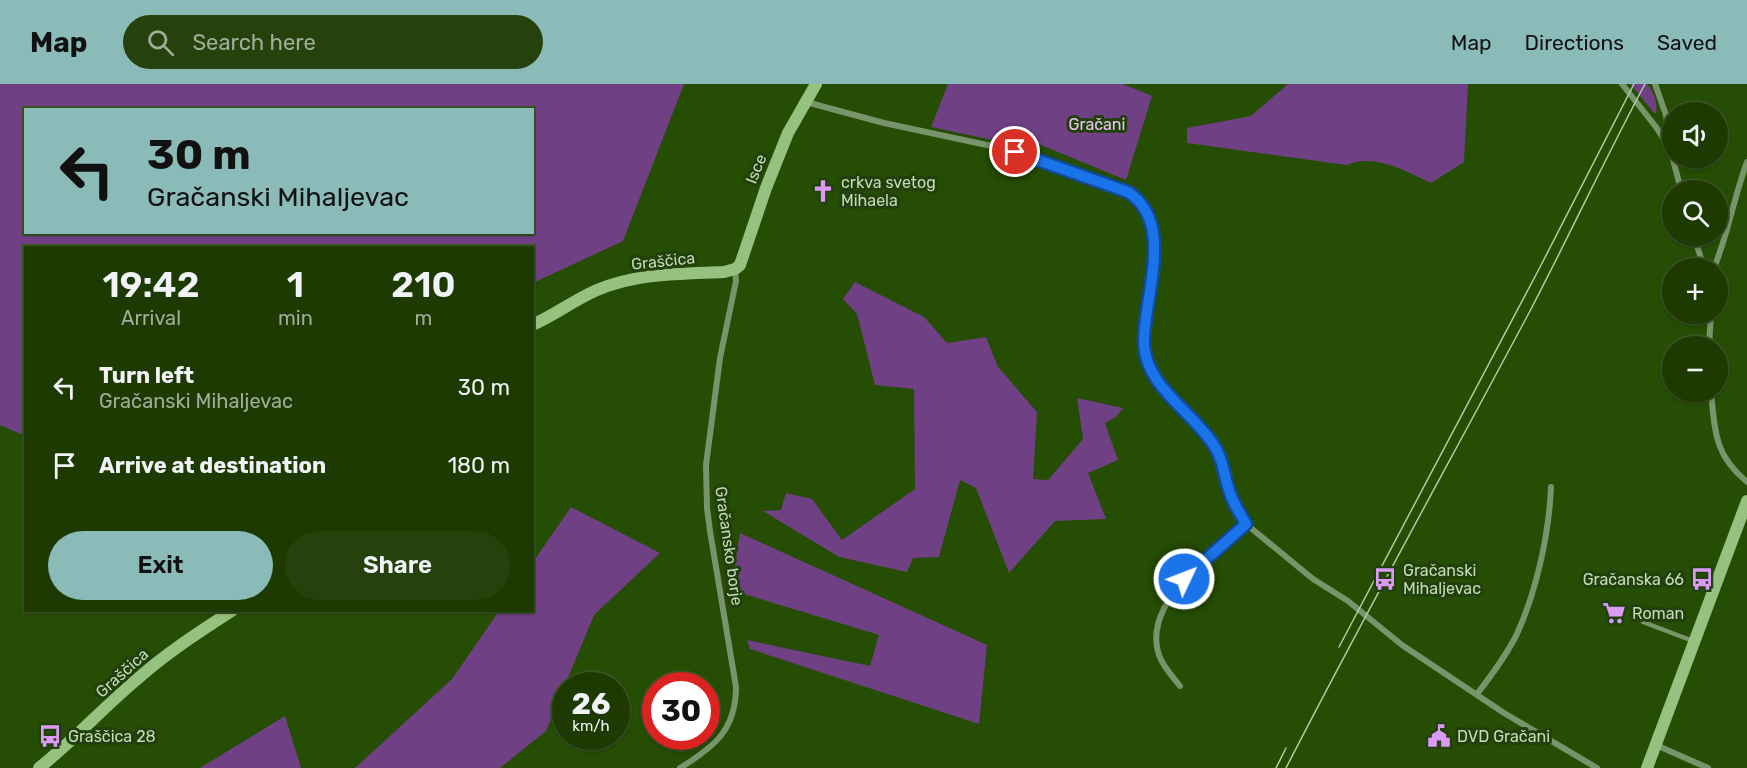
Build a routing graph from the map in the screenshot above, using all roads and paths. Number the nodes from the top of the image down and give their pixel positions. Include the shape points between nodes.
1 (816, 84) edge
2 (1622, 84) edge
3 (1655, 84) edge
4 (806, 101) junction
5 (1662, 104) edge
6 (1662, 136) edge
7 (1747, 162) edge
8 (1718, 258) edge
9 (735, 269) junction
10 (534, 324) edge
11 (1712, 402) edge
12 (1747, 482) edge
13 (1551, 487) dead end
14 (1747, 501) edge
15 (1246, 524) junction
16 (230, 612) edge
17 (1643, 622) dead end
18 (1693, 641) junction
19 (1180, 686) dead end
20 (1477, 694) junction
21 (1656, 745) junction
22 (39, 768) edge
23 (680, 768) edge
24 (1598, 768) edge
25 (1647, 768) edge
26 (1708, 768) edge

1 - 4 street, Isce
2 - 6 street
3 - 5 street
4 - 9 street, Isce via 788,133 744,258
4 - 15 street via 884,123 1025,154 1128,192 1142,203 1150,219 1154,255 1145,332 1146,358 1165,390 1216,447 1231,495
7 - 8 street
9 - 10 street, Graščica via 648,276 610,285
9 - 23 street, Gračansko borje via 706,465 707,508 736,702 722,735
11 - 12 street via 1720,452
13 - 20 street via 1536,577 1522,621 1505,656
14 - 18 street
15 - 19 street via 1184,579 1160,618 1159,655
15 - 20 street via 1402,645
16 - 22 street, Graščica via 147,670
17 - 18 lane
18 - 21 street
20 - 24 street
21 - 25 street
21 - 26 street

